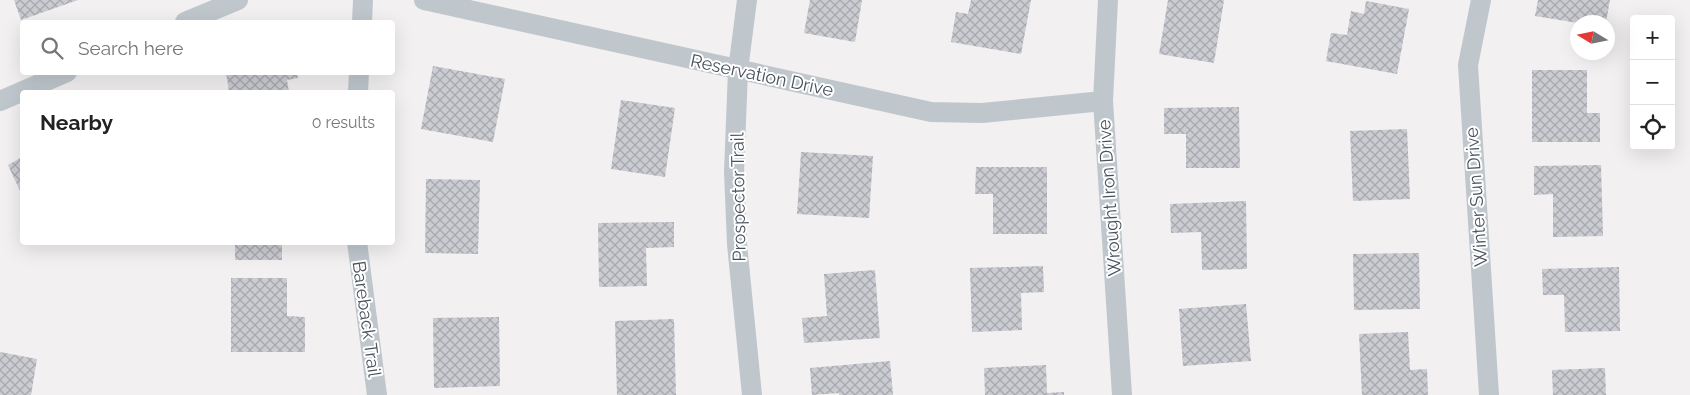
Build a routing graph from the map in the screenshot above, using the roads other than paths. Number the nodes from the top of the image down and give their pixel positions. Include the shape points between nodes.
1 (238, 0) edge
2 (363, 0) edge
3 (424, 0) edge
4 (747, 0) edge
5 (1108, 0) edge
6 (1481, 0) edge
7 (190, 20) edge
8 (362, 20) edge
9 (738, 70) junction
10 (60, 75) edge
11 (359, 75) edge
12 (25, 90) edge
13 (358, 90) edge
14 (20, 92) edge
15 (0, 101) edge
16 (1103, 101) junction
17 (357, 245) edge
18 (377, 395) edge
19 (752, 395) edge
20 (1122, 395) edge
21 (1489, 395) edge

1 - 7 street
2 - 8 street
3 - 9 street, Reservation Drive
4 - 9 street, Prospector Trail
5 - 16 street, Wrought Iron Drive
6 - 21 street, Winter Sun Drive via 1468,65
9 - 16 street, Reservation Drive via 931,112 982,113
9 - 19 street, Prospector Trail via 734,172 737,244
10 - 12 street
11 - 13 street
14 - 15 street
16 - 20 street, Wrought Iron Drive
17 - 18 street, Bareback Trail

